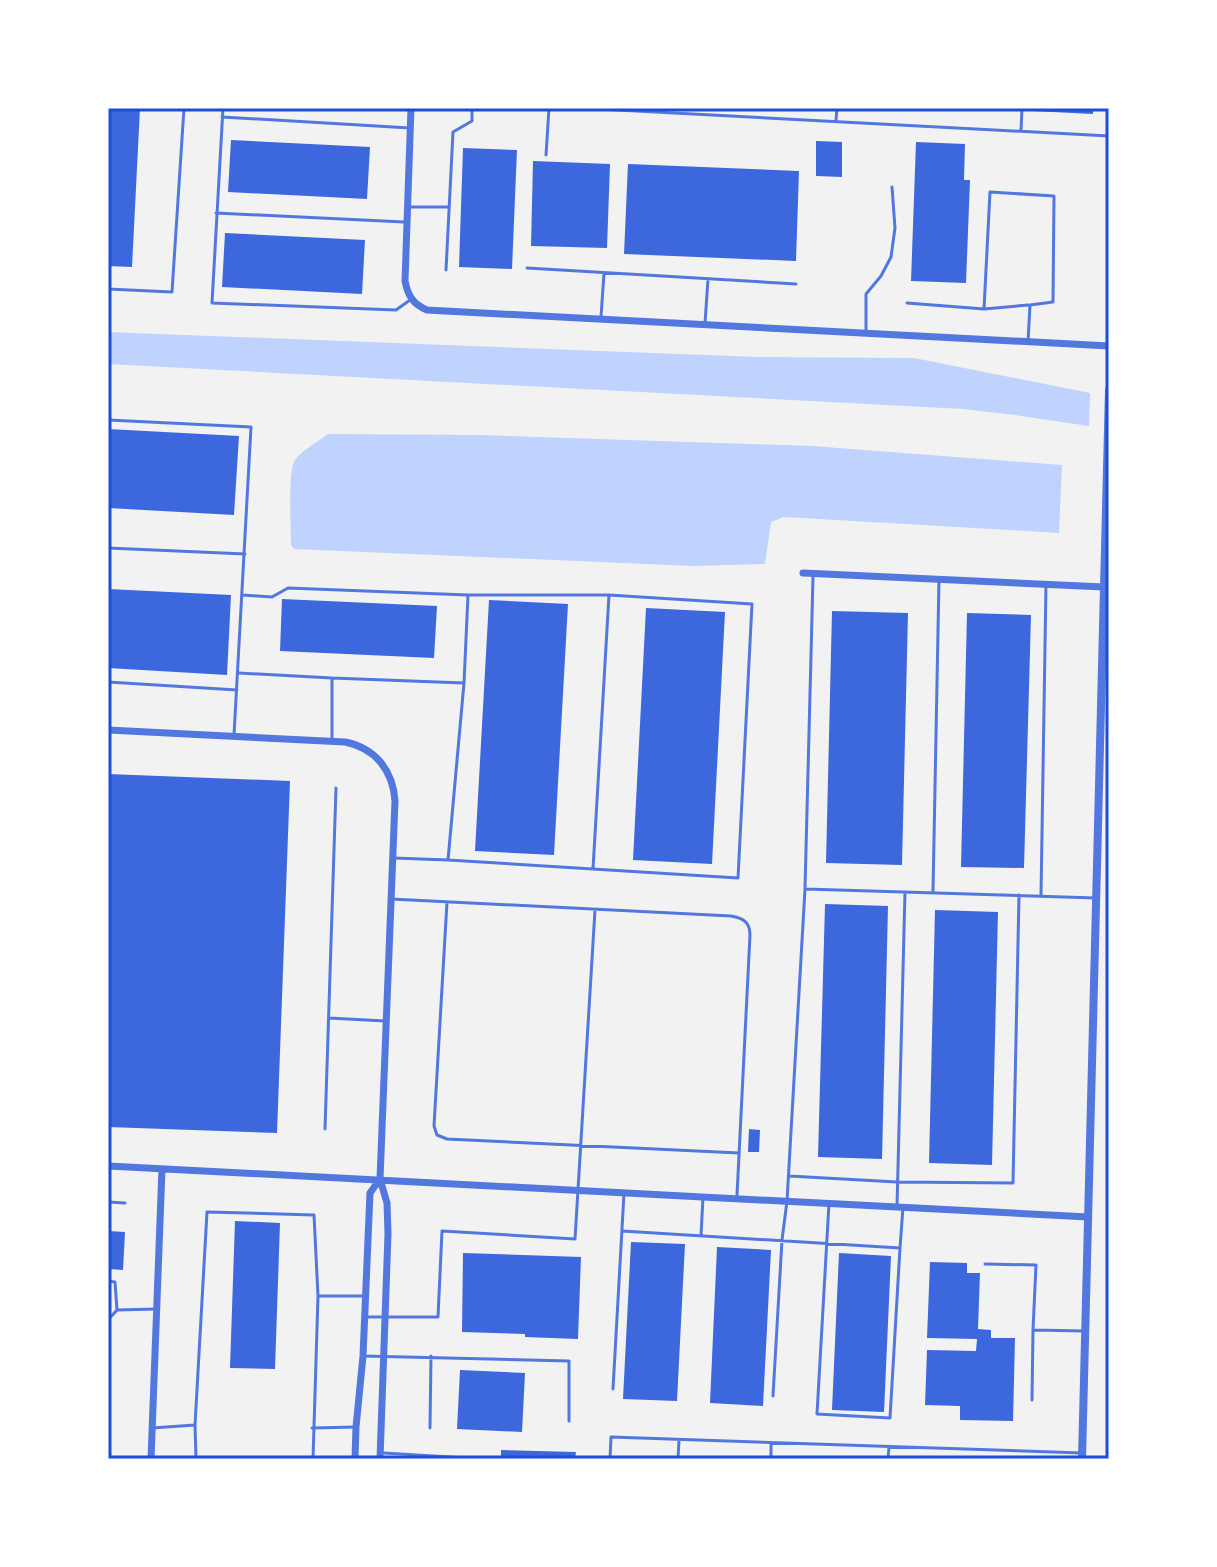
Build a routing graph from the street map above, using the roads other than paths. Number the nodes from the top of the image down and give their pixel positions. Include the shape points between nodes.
1 (184, 108) edge
2 (223, 108) edge
3 (411, 108) edge
4 (472, 108) edge
5 (549, 108) edge
6 (579, 108) edge
7 (837, 108) edge
8 (1022, 108) edge
9 (222, 117) junction
10 (836, 121) junction
11 (410, 128) junction
12 (1021, 131) junction
13 (1109, 136) edge
14 (546, 155) dead end
15 (892, 187) dead end
16 (408, 207) junction
17 (449, 207) junction
18 (216, 213) junction
19 (407, 222) junction
20 (527, 268) dead end
21 (446, 270) dead end
22 (604, 273) junction
23 (708, 279) junction
24 (796, 284) dead end
25 (108, 289) edge
26 (411, 299) junction
27 (907, 303) dead end
28 (1030, 305) junction
29 (984, 309) junction
30 (601, 319) junction
31 (705, 324) junction
32 (866, 333) junction
33 (1028, 342) junction
34 (1109, 346) edge
35 (1109, 390) edge
36 (108, 420) edge
37 (108, 548) edge
38 (245, 554) junction
39 (803, 573) dead end
40 (817, 573) junction
41 (939, 579) junction
42 (1046, 584) junction
43 (1104, 587) junction
44 (243, 595) junction
45 (468, 595) junction
46 (609, 595) junction
47 (239, 673) junction
48 (332, 678) junction
49 (108, 682) edge
50 (464, 683) junction
51 (237, 690) junction
52 (108, 730) edge
53 (234, 736) junction
54 (332, 742) junction
55 (336, 788) dead end
56 (392, 858) junction
57 (448, 860) junction
58 (593, 869) junction
59 (805, 889) junction
60 (905, 892) junction
61 (933, 893) junction
62 (1019, 895) junction
63 (1041, 896) junction
64 (1096, 898) junction
65 (391, 899) junction
66 (447, 902) junction
67 (595, 910) junction
68 (329, 1018) junction
69 (386, 1021) junction
70 (325, 1129) dead end
71 (582, 1145) junction
72 (739, 1153) junction
73 (108, 1166) edge
74 (162, 1169) junction
75 (788, 1176) junction
76 (380, 1179) junction
77 (897, 1182) junction
78 (578, 1190) junction
79 (624, 1193) junction
80 (703, 1197) junction
81 (736, 1198) junction
82 (787, 1201) junction
83 (108, 1202) edge
84 (125, 1203) dead end
85 (829, 1203) junction
86 (900, 1207) junction
87 (1088, 1217) junction
88 (622, 1231) junction
89 (701, 1236) junction
90 (782, 1240) junction
91 (827, 1243) junction
92 (900, 1248) junction
93 (985, 1264) dead end
94 (108, 1281) edge
95 (318, 1296) junction
96 (366, 1296) junction
97 (157, 1309) junction
98 (117, 1310) junction
99 (364, 1317) junction
100 (385, 1317) junction
101 (108, 1320) edge
102 (1033, 1330) junction
103 (1085, 1331) junction
104 (363, 1356) junction
105 (383, 1356) junction
106 (431, 1356) junction
107 (613, 1389) dead end
108 (773, 1396) dead end
109 (1032, 1400) dead end
110 (569, 1421) dead end
111 (195, 1425) junction
112 (356, 1427) junction
113 (152, 1428) junction
114 (312, 1428) junction
115 (430, 1428) dead end
116 (679, 1440) junction
117 (771, 1443) junction
118 (889, 1447) junction
119 (380, 1456) edge
120 (1082, 1456) edge
121 (432, 1457) edge
122 (151, 1459) edge
123 (221, 1459) edge
124 (313, 1459) edge
125 (355, 1459) edge
126 (483, 1459) edge
127 (610, 1459) edge
128 (678, 1459) edge
129 (771, 1459) edge
130 (888, 1459) edge

1 - 25 lane via 172,292
2 - 9 lane
3 - 11 street
4 - 17 lane via 472,121 453,132
5 - 14 lane
6 - 10 lane
7 - 10 lane
8 - 12 lane
9 - 11 lane
9 - 18 lane
10 - 12 lane
11 - 16 street
12 - 13 lane
15 - 32 lane via 891,257 866,294
16 - 17 lane
16 - 19 street
17 - 21 lane
18 - 19 lane
18 - 26 lane via 212,303 396,310
19 - 26 street via 405,281
20 - 22 lane
22 - 23 lane
22 - 30 lane
23 - 24 lane
23 - 31 lane
26 - 30 street via 427,310
27 - 29 lane
28 - 29 lane
28 - 29 lane via 1053,302 1054,196 990,192
28 - 33 lane
30 - 31 street
31 - 32 street
32 - 33 street
33 - 34 street
35 - 43 street
36 - 38 lane via 251,427
37 - 38 lane
38 - 44 lane
39 - 40 street
40 - 41 street
40 - 59 lane via 812,577
41 - 42 street
41 - 61 lane
42 - 43 street
42 - 63 lane
43 - 64 street
44 - 45 lane via 272,597 288,588
44 - 47 lane
45 - 46 lane
45 - 50 lane
46 - 58 lane
46 - 58 lane via 752,604 738,878
47 - 48 lane
47 - 51 lane
48 - 50 lane
48 - 54 lane
49 - 51 lane
50 - 57 lane
51 - 53 lane
52 - 53 street
53 - 54 street
54 - 56 street via 355,744 373,754 388,772 394,791
55 - 68 lane
56 - 57 lane
56 - 65 street
57 - 58 lane
59 - 60 lane
59 - 75 lane
60 - 61 lane
60 - 77 lane
61 - 62 lane
62 - 63 lane
62 - 77 lane via 1013,1183
63 - 64 lane
64 - 87 street
65 - 66 lane
65 - 69 street
66 - 67 lane
66 - 71 lane via 435,1131 447,1139
67 - 71 lane
67 - 72 lane via 731,916 747,923
68 - 69 lane
68 - 70 lane
69 - 76 street
71 - 72 lane
71 - 78 lane
72 - 81 lane
73 - 74 street
74 - 76 street
74 - 97 street
75 - 77 lane
75 - 82 lane
76 - 78 street
76 - 96 street via 370,1193
76 - 100 street via 387,1203
77 - 86 lane
78 - 79 street
78 - 100 lane via 575,1239 442,1231 438,1317
79 - 80 street
79 - 88 lane
80 - 81 street
80 - 89 lane
81 - 82 street
82 - 85 street
82 - 90 lane
83 - 84 lane
85 - 86 street
85 - 91 lane
86 - 87 street
86 - 92 lane
87 - 103 street
88 - 89 lane
88 - 107 lane
89 - 90 lane
90 - 91 lane
90 - 108 lane
91 - 92 lane
91 - 92 lane via 817,1414 890,1418
93 - 102 lane via 1036,1265
94 - 98 lane via 115,1282
95 - 96 lane
95 - 111 lane via 314,1215 207,1212
95 - 114 lane
96 - 99 street
97 - 98 lane
97 - 113 street
98 - 101 lane
99 - 100 lane
99 - 104 street
100 - 105 street
102 - 103 lane
102 - 109 lane
103 - 120 street
104 - 105 lane
104 - 112 street
105 - 106 lane
105 - 119 street
106 - 110 lane via 569,1361
106 - 115 lane
111 - 113 lane
111 - 123 lane via 196,1458
112 - 114 lane
112 - 125 street
113 - 122 street
114 - 124 lane
116 - 117 lane
116 - 127 lane via 611,1437
116 - 128 lane
117 - 118 lane
117 - 129 lane
118 - 120 lane
118 - 130 lane
119 - 121 lane
121 - 126 lane

